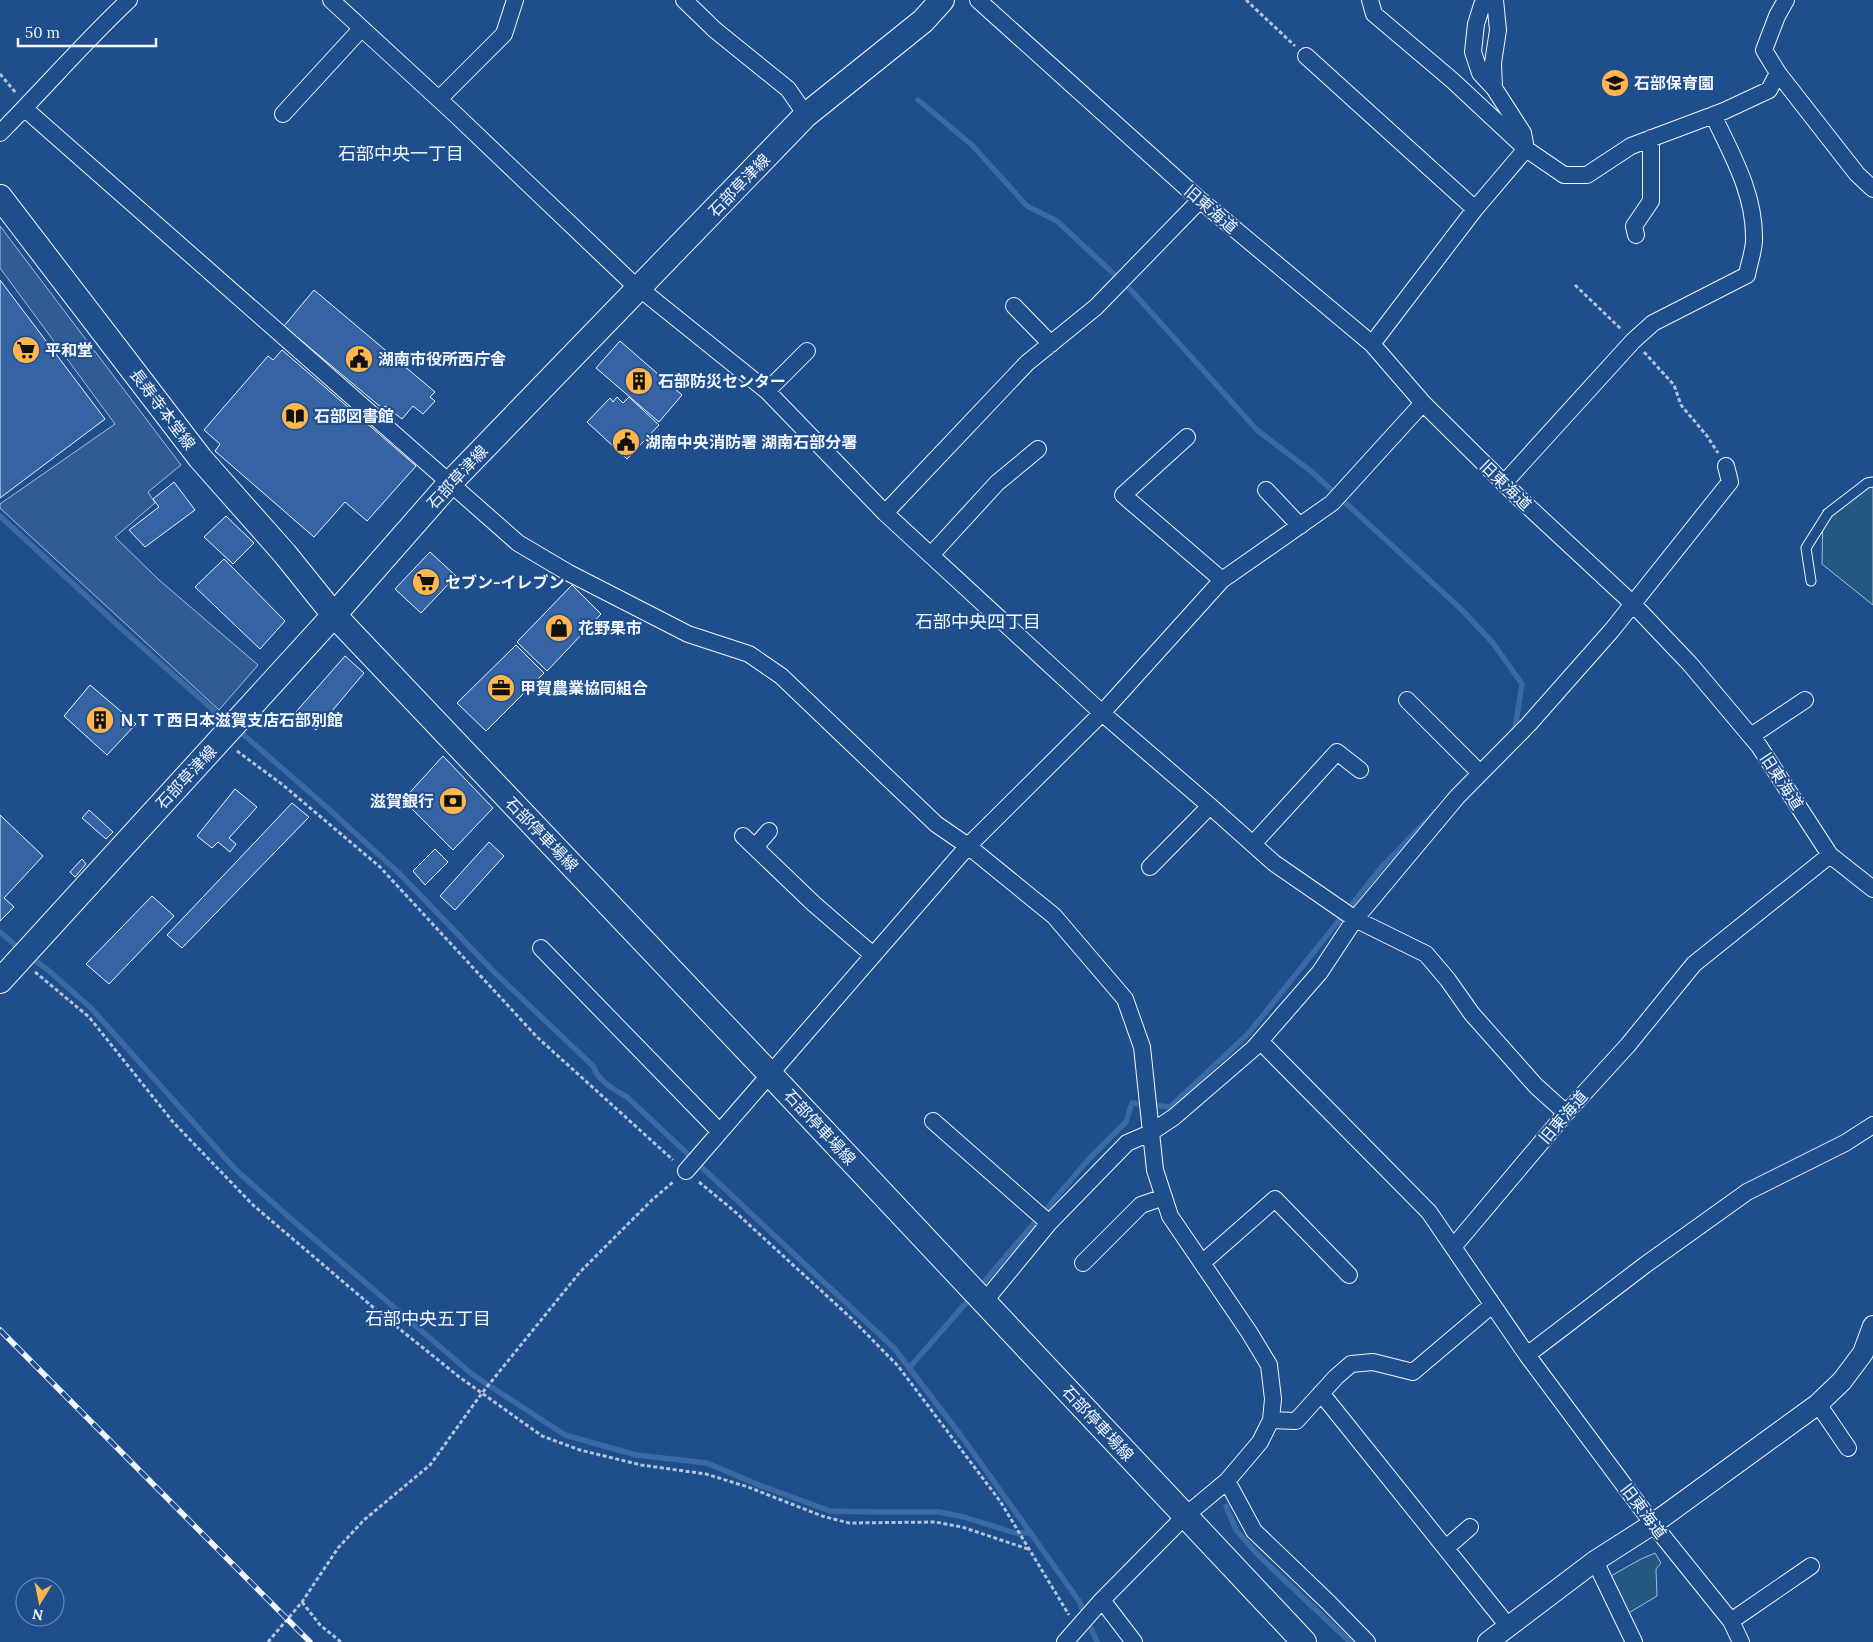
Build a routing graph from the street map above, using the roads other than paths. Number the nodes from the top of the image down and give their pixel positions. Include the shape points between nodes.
1 (129, 0) edge
2 (331, 0) edge
3 (514, 0) edge
4 (684, 0) edge
5 (942, 0) edge
6 (978, 0) edge
7 (1370, 0) edge
8 (1489, 2) edge
9 (1782, 2) edge
10 (362, 29) junction
11 (1306, 56) road end
12 (1778, 73) junction
13 (1494, 88) junction
14 (439, 99) junction
15 (24, 108) junction
16 (283, 114) dead end
17 (806, 115) junction
18 (1713, 115) junction
19 (0, 132) edge
20 (1651, 138) junction
21 (1526, 149) junction
22 (1873, 189) edge
23 (0, 197) edge
24 (1200, 200) junction
25 (1475, 209) junction
26 (1636, 235) dead end
27 (639, 289) junction
28 (1014, 306) dead end
29 (1051, 344) junction
30 (1372, 344) junction
31 (807, 351) dead end
32 (767, 390) junction
33 (1423, 403) junction
34 (1187, 437) dead end
35 (1038, 449) dead end
36 (1726, 466) road end
37 (1873, 482) edge
38 (1504, 483) junction
39 (449, 484) junction
40 (1266, 490) dead end
41 (885, 514) junction
42 (1300, 526) junction
43 (930, 556) junction
44 (1222, 580) junction
45 (1811, 581) dead end
46 (1632, 603) junction
47 (334, 615) junction
48 (1408, 700) dead end
49 (1805, 700) dead end
50 (1102, 713) junction
51 (1750, 736) junction
52 (1360, 770) dead end
53 (1480, 773) junction
54 (1210, 806) junction
55 (769, 831) dead end
56 (1253, 844) junction
57 (968, 846) junction
58 (1830, 855) junction
59 (1150, 867) dead end
60 (1873, 888) edge
61 (1356, 919) junction
62 (541, 948) dead end
63 (873, 955) junction
64 (0, 981) edge
65 (1260, 1041) junction
66 (769, 1073) junction
67 (1566, 1112) junction
68 (933, 1121) dead end
69 (1873, 1125) edge
70 (720, 1132) junction
71 (1150, 1133) junction
72 (686, 1171) road end
73 (1164, 1197) junction
74 (1049, 1223) junction
75 (1454, 1246) junction
76 (1082, 1263) dead end
77 (1202, 1264) junction
78 (1349, 1275) dead end
79 (984, 1302) junction
80 (1491, 1306) junction
81 (1873, 1326) edge
82 (1527, 1355) junction
83 (1321, 1393) junction
84 (1818, 1404) junction
85 (1271, 1420) junction
86 (1848, 1448) dead end
87 (1227, 1481) junction
88 (1185, 1516) junction
89 (1653, 1524) junction
90 (1470, 1527) dead end
91 (1446, 1548) junction
92 (1595, 1561) junction
93 (1811, 1566) dead end
94 (1102, 1600) junction
95 (1730, 1621) junction
96 (1508, 1626) junction
97 (1064, 1642) edge
98 (1134, 1642) edge
99 (1304, 1642) edge
100 (1367, 1642) edge
101 (1488, 1642) edge
102 (1634, 1642) edge
103 (1741, 1642) edge

1 - 15 street
2 - 10 street
3 - 14 street via 504,34
4 - 17 street via 715,30 788,89
5 - 17 main road, 石部草津線 via 923,21
6 - 24 street, 旧東海道
7 - 21 street via 1374,14
8 - 13 street via 1498,30 1493,63
8 - 13 street via 1476,24 1473,52 1480,73
9 - 12 street via 1764,50
10 - 14 street
10 - 16 street
11 - 25 street
12 - 18 street via 1769,90
12 - 22 street via 1857,174
13 - 21 street via 1524,133
14 - 27 street
15 - 19 street
15 - 39 street
17 - 27 main road, 石部草津線
18 - 20 street
18 - 38 street via 1738,166 1750,200 1754,241 1747,274 1653,323
20 - 21 street via 1631,146 1587,175 1564,175
20 - 26 street via 1651,201 1634,226
21 - 25 street
23 - 47 main road, 長寿寺本堂線 via 200,458
24 - 29 street via 1096,307
24 - 30 street, 旧東海道
25 - 30 street
27 - 32 street
27 - 39 main road, 石部草津線
28 - 29 street
29 - 41 street via 1027,363
30 - 33 street, 旧東海道
31 - 32 street
32 - 41 street
33 - 38 street, 旧東海道
33 - 42 street via 1332,503
34 - 44 street via 1123,495
35 - 43 street via 997,483
36 - 46 street via 1730,482
37 - 45 lane via 1867,483 1828,513 1806,548
38 - 46 street, 旧東海道
39 - 47 main road, 石部草津線
39 - 57 street via 518,543 567,572 688,634 749,654 781,676 936,824
40 - 42 street
41 - 43 street
42 - 44 street
43 - 50 street
44 - 50 street
46 - 51 street, 旧東海道 via 1690,664
46 - 53 street via 1529,724
47 - 64 main road, 石部草津線
47 - 66 main road, 石部停車場線
48 - 53 street
49 - 51 street
50 - 54 street
50 - 57 street
51 - 58 street, 旧東海道
52 - 56 street via 1337,752
53 - 61 street
54 - 56 street
54 - 59 street
55 - 63 street via 749,842
56 - 61 street via 1274,863
57 - 63 street
57 - 71 street via 1054,916 1124,999 1142,1047
58 - 60 street
58 - 67 street, 旧東海道 via 1694,964 1628,1045
61 - 65 street via 1320,972
61 - 67 street via 1426,954 1472,1014 1536,1086
62 - 70 street
63 - 66 street
65 - 71 street
65 - 75 street via 1429,1212
66 - 70 street
66 - 79 main road, 石部停車場線
67 - 75 street, 旧東海道
68 - 74 street
69 - 82 street via 1845,1143 1747,1192
70 - 72 street
71 - 73 street via 1155,1170
71 - 74 street via 1127,1143
73 - 76 street via 1141,1205
73 - 77 street via 1170,1216
74 - 79 street
75 - 80 street, 旧東海道
77 - 78 street via 1274,1199
77 - 85 street via 1269,1365 1273,1399
79 - 88 main road, 石部停車場線
80 - 82 street, 旧東海道
80 - 83 street via 1413,1372 1373,1362 1351,1364
81 - 84 street via 1858,1360
82 - 89 street, 旧東海道
83 - 85 street via 1296,1421
83 - 91 street
84 - 86 street
84 - 89 street
85 - 87 street via 1260,1442
87 - 88 street
87 - 100 street via 1254,1531
88 - 94 street
88 - 99 main road, 石部停車場線
89 - 92 street
89 - 95 street, 旧東海道
90 - 91 street
91 - 96 street
92 - 96 street
92 - 102 street
93 - 95 street
94 - 97 street
94 - 98 street
95 - 103 street, 旧東海道
96 - 101 street

